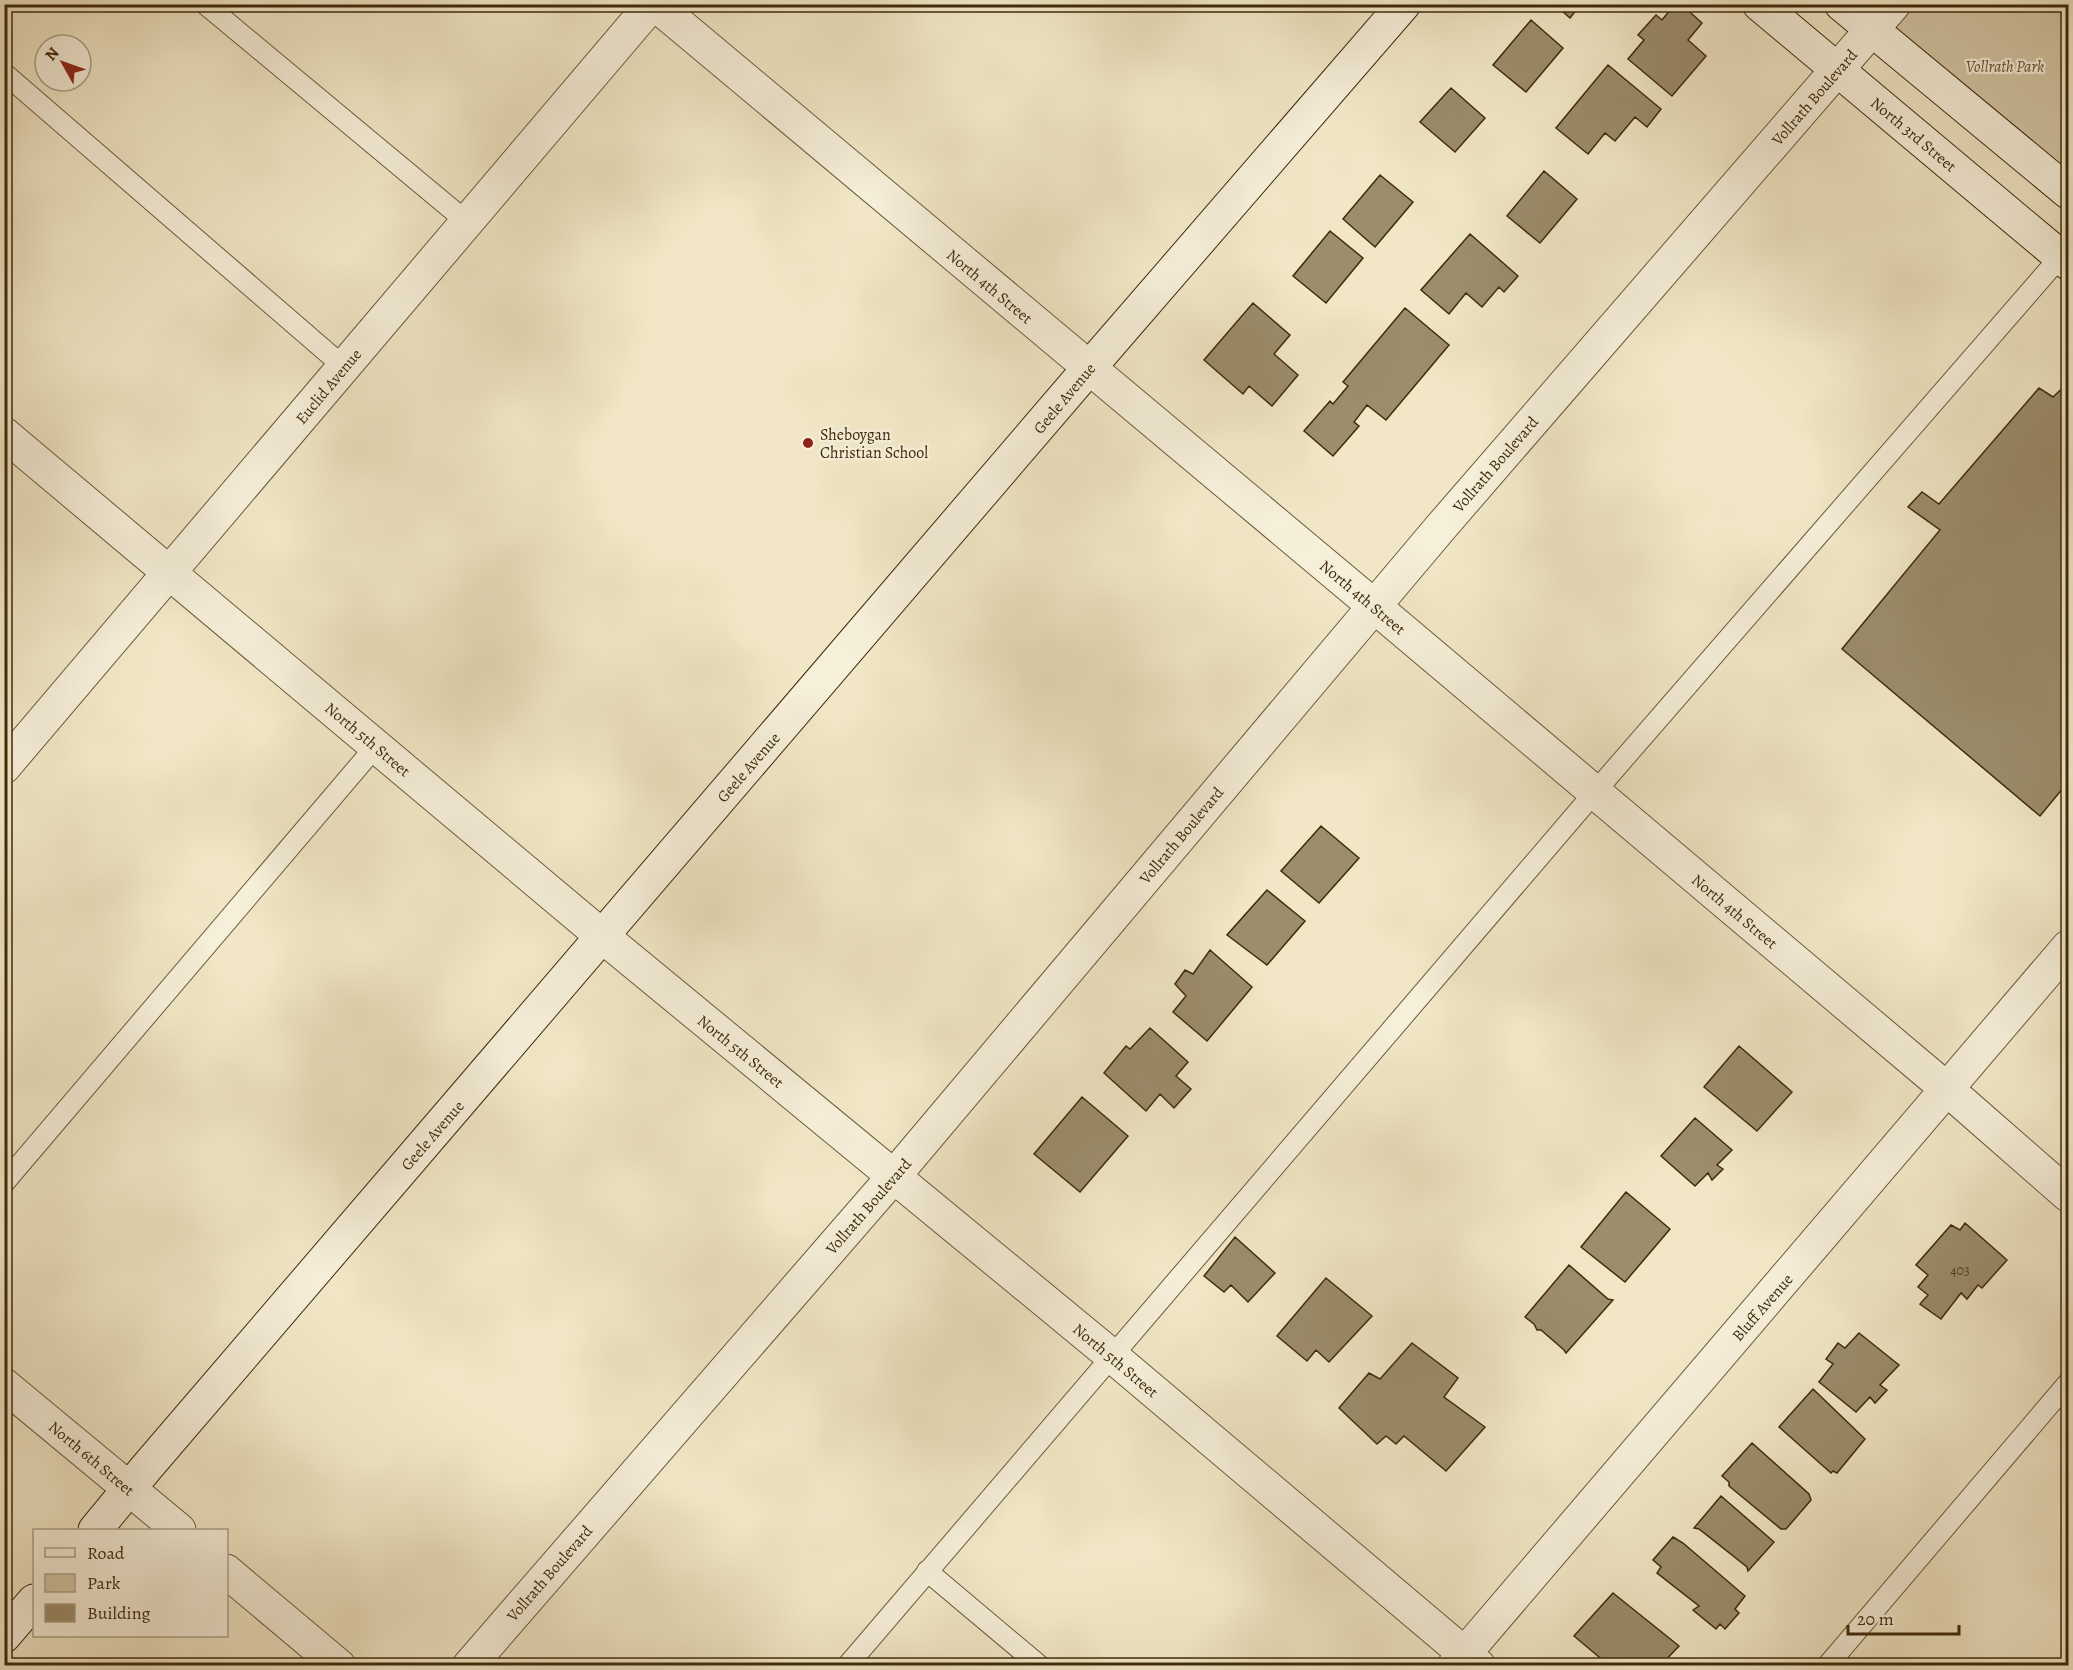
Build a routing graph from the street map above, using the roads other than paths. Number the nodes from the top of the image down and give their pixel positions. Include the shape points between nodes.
1 (205, 4) edge
2 (653, 4) edge
3 (1404, 4) edge
4 (1759, 4) edge
5 (1841, 4) edge
6 (1894, 4) edge
7 (1872, 30) junction
8 (1838, 69) junction
9 (4, 73) edge
10 (2068, 192) edge
11 (467, 222) junction
12 (2066, 255) edge
13 (344, 367) junction
14 (1089, 368) junction
15 (4, 434) edge
16 (170, 572) junction
17 (1374, 606) junction
18 (376, 747) junction
19 (4, 767) edge
20 (1594, 793) junction
21 (602, 936) junction
22 (2068, 947) edge
23 (1948, 1090) junction
24 (894, 1176) junction
25 (4, 1184) edge
26 (2068, 1195) edge
27 (1112, 1356) junction
28 (2068, 1383) edge
29 (4, 1385) edge
30 (130, 1490) junction
31 (96, 1529) edge
32 (177, 1529) edge
33 (927, 1571) junction
34 (228, 1573) edge
35 (33, 1602) edge
36 (4, 1636) edge
37 (1466, 1662) edge
38 (339, 1665) edge
39 (469, 1665) edge
40 (847, 1665) edge
41 (1041, 1665) edge
42 (1827, 1665) edge

1 - 11 lane
2 - 11 street, Euclid Avenue
2 - 14 street, North 4th Street
3 - 14 street, Geele Avenue
4 - 8 street, North 3rd Street
5 - 7 street
6 - 7 street, Vollrath Boulevard
7 - 8 street, Vollrath Boulevard
7 - 10 street
8 - 12 street, North 3rd Street
8 - 17 street, Vollrath Boulevard
9 - 13 lane
11 - 13 street, Euclid Avenue
12 - 20 lane
13 - 16 street, Euclid Avenue
14 - 17 street, North 4th Street
14 - 21 street, Geele Avenue
15 - 16 street, North 5th Street
16 - 18 street, North 5th Street
16 - 19 street, Euclid Avenue
17 - 20 street, North 4th Street
17 - 24 street, Vollrath Boulevard
18 - 21 street, North 5th Street
18 - 25 lane
20 - 23 street, North 4th Street
20 - 27 lane
21 - 24 street, North 5th Street
21 - 30 street, Geele Avenue
22 - 23 street, Bluff Avenue
23 - 26 street, North 4th Street
23 - 37 street, Bluff Avenue
24 - 27 street, North 5th Street
24 - 39 street, Vollrath Boulevard
27 - 33 lane
27 - 37 street, North 5th Street
28 - 42 lane
29 - 30 street, North 6th Street
30 - 31 street, Geele Avenue
30 - 32 street, North 6th Street
33 - 40 lane
33 - 41 lane
34 - 38 street
35 - 36 street

